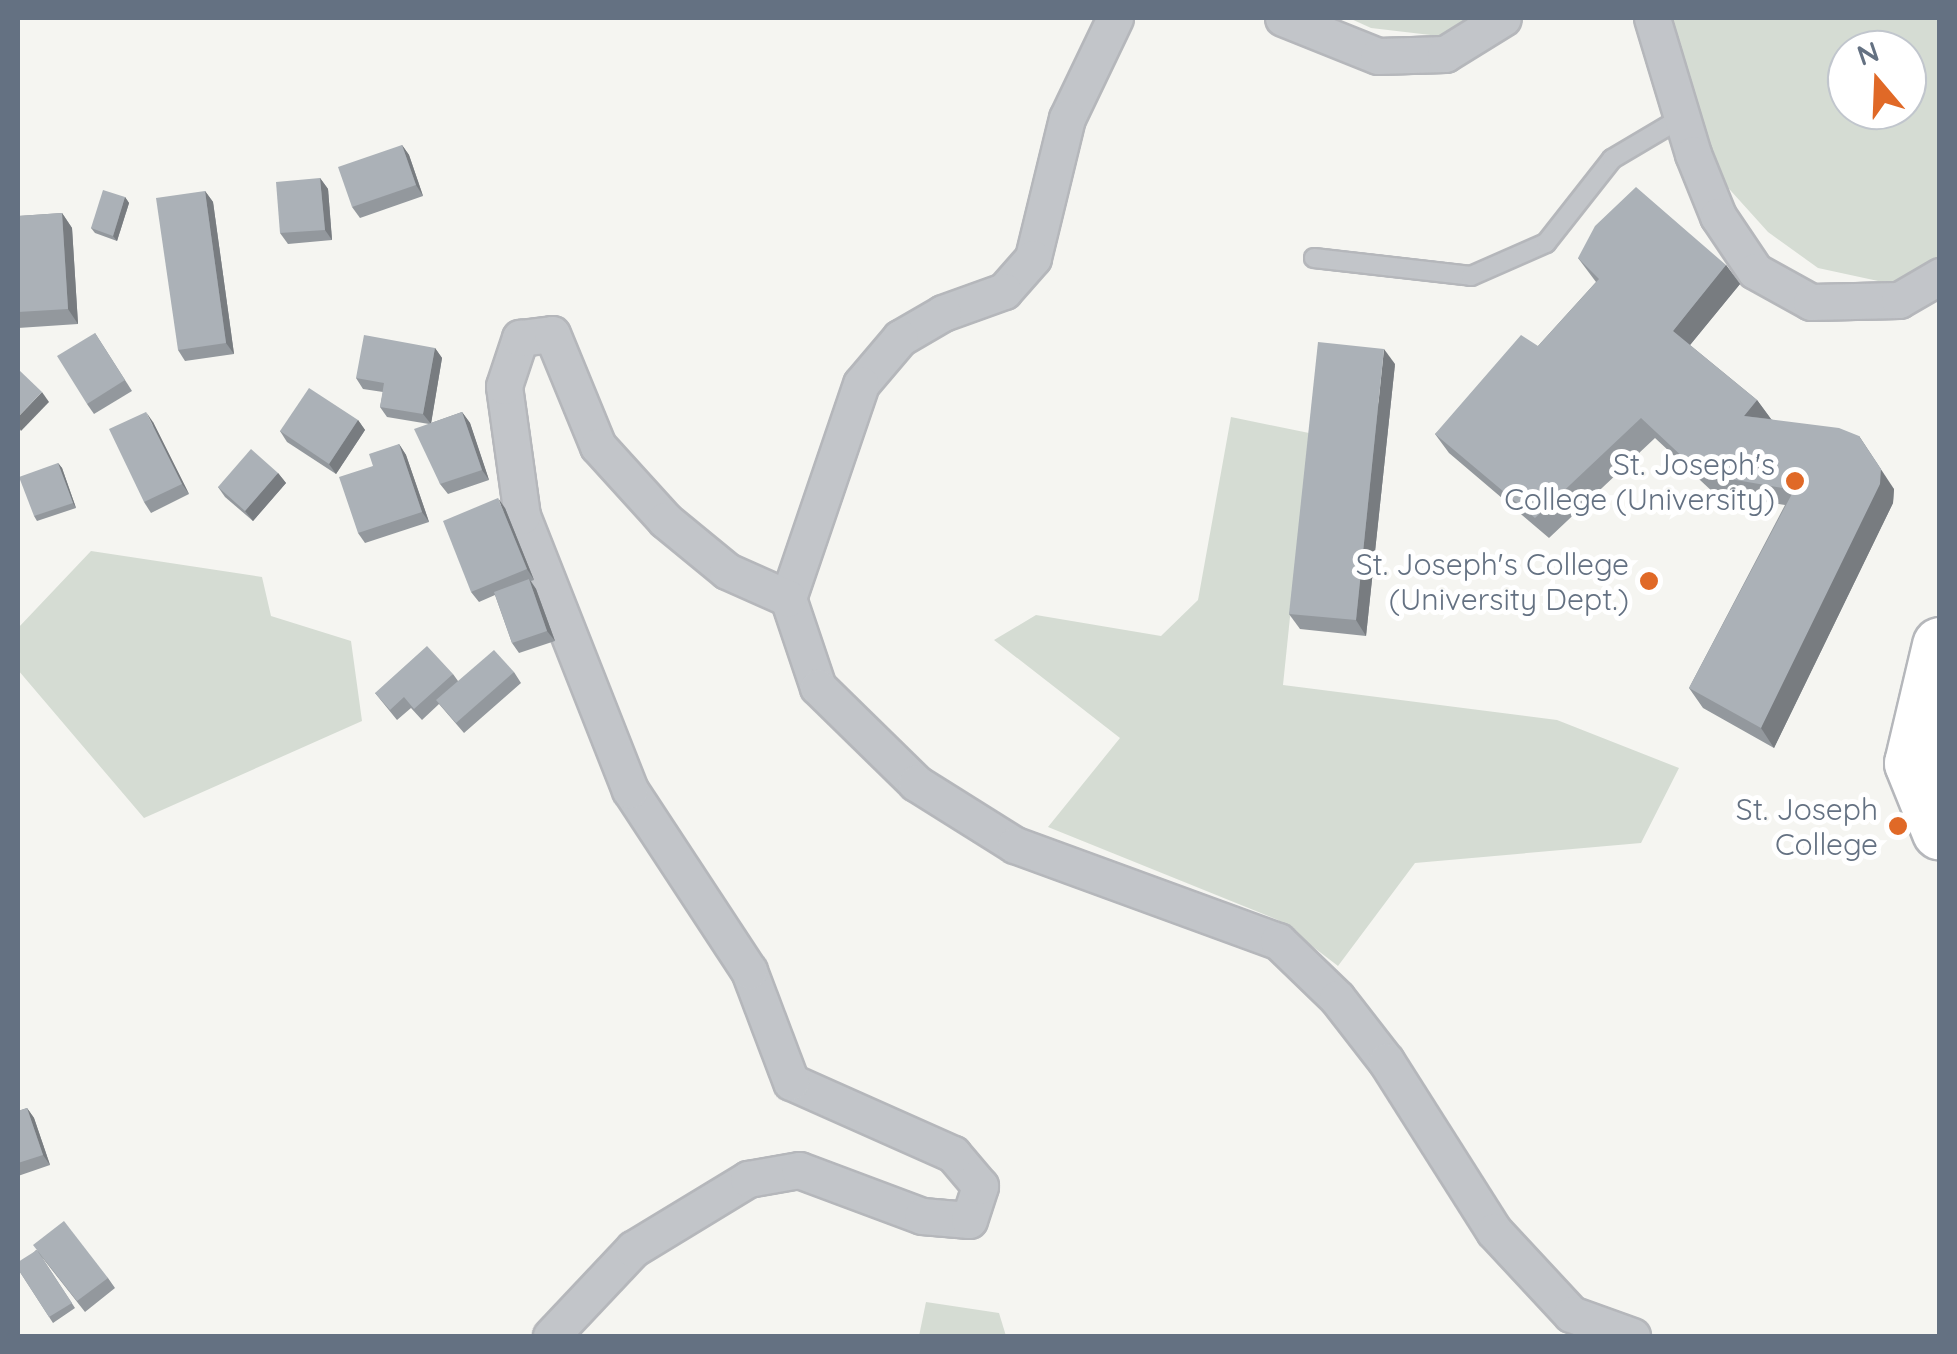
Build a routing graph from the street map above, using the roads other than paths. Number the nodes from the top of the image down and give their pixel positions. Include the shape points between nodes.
1 (1116, 18) edge
2 (1283, 18) edge
3 (1503, 18) edge
4 (1652, 18) edge
5 (1682, 118) junction
6 (1314, 258) dead end
7 (1940, 276) edge
8 (788, 598) junction
9 (1940, 645) edge
10 (1940, 832) edge
11 (551, 1336) edge
12 (1632, 1336) edge

1 - 8 street via 1067,118 1033,258 1004,291 900,338 860,384
2 - 3 street via 1378,56 1445,54
4 - 5 street
5 - 6 lane via 1612,159 1546,243 1471,276
5 - 7 street via 1718,216 1755,271 1811,302 1899,300
8 - 11 street via 727,570 665,520 598,446 552,334 520,338 504,386 522,516 630,790 749,971 791,1082 953,1154 980,1186 969,1220 922,1216 799,1170 748,1179 633,1249
8 - 12 street via 818,688 916,783 1015,844 1278,941 1337,998 1386,1061 1494,1231 1571,1314
9 - 10 highway via 1912,763

